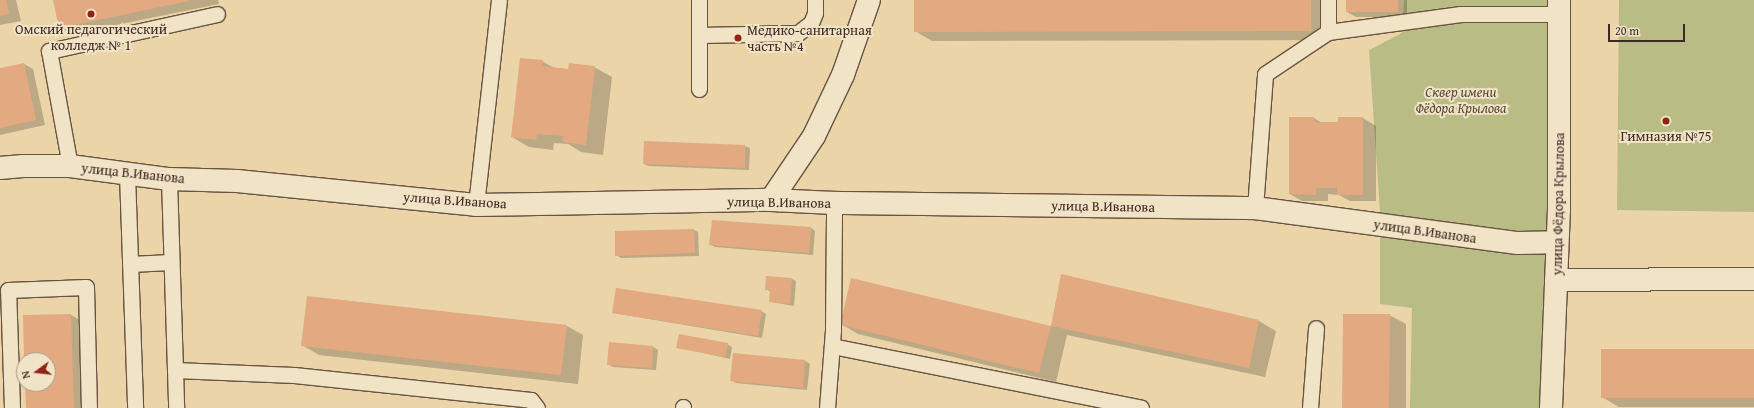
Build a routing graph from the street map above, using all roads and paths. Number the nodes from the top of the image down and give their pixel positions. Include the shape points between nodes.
1 (499, 0) edge
2 (699, 0) edge
3 (815, 0) edge
4 (869, 0) edge
5 (1328, 0) edge
6 (1559, 7) edge
7 (217, 14) dead end
8 (1328, 32) junction
9 (699, 35) junction
10 (699, 89) dead end
11 (70, 166) junction
12 (0, 168) edge
13 (127, 174) junction
14 (168, 179) junction
15 (771, 200) junction
16 (834, 203) junction
17 (476, 205) junction
18 (1255, 208) junction
19 (1558, 242) junction
20 (172, 262) junction
21 (130, 264) junction
22 (1754, 279) edge
23 (1556, 280) junction
24 (1316, 328) dead end
25 (832, 346) junction
26 (175, 370) junction
27 (12, 408) edge
28 (89, 408) edge
29 (135, 408) edge
30 (176, 408) edge
31 (537, 408) edge
32 (827, 408) edge
33 (1141, 408) edge
34 (1310, 408) edge
35 (1551, 408) edge

1 - 17 lane
2 - 9 lane
3 - 9 lane via 816,13 811,23 798,33
4 - 15 street via 843,75 814,136
5 - 8 lane
6 - 8 lane via 1462,14
6 - 19 street, улица Фёдора Крылова
7 - 11 lane via 50,51
8 - 18 lane via 1265,74
9 - 10 lane
11 - 12 street, улица В.Иванова
11 - 13 street, улица В.Иванова
13 - 14 street, улица В.Иванова
13 - 21 lane
14 - 17 street, улица В.Иванова via 237,181
14 - 20 lane
15 - 16 street, улица В.Иванова
15 - 17 street, улица В.Иванова
16 - 18 street, улица В.Иванова
16 - 25 lane
18 - 19 street, улица В.Иванова via 1518,243
19 - 23 street, улица Фёдора Крылова
20 - 21 lane
20 - 26 lane
21 - 29 lane
22 - 23 street
23 - 35 street, улица Фёдора Крылова
24 - 34 lane
25 - 32 lane
25 - 33 lane
26 - 30 lane
26 - 31 lane via 302,376 531,400
27 - 28 lane via 8,290 86,288

